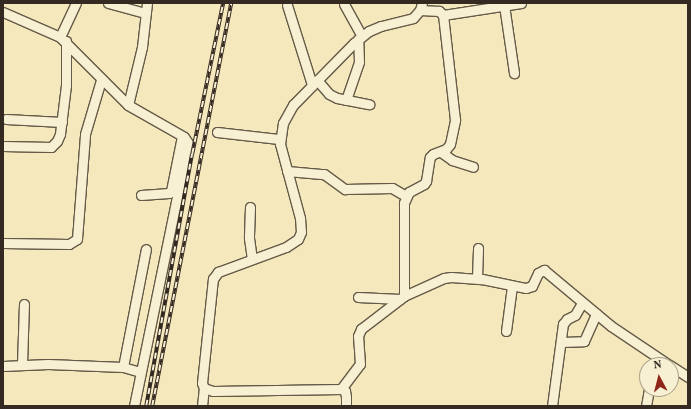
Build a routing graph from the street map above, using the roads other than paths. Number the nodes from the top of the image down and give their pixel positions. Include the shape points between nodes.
1 (76, 3) edge
2 (108, 3) edge
3 (521, 3) edge
4 (344, 4) dead end
5 (287, 5) dead end
6 (421, 6) edge
7 (504, 6) junction
8 (147, 8) edge
9 (3, 12) edge
10 (443, 15) junction
11 (360, 38) junction
12 (63, 39) junction
13 (514, 73) dead end
14 (102, 80) junction
15 (314, 82) junction
16 (346, 100) junction
17 (369, 104) dead end
18 (128, 105) junction
19 (6, 119) dead end
20 (62, 122) junction
21 (217, 132) dead end
22 (184, 138) junction
23 (279, 139) junction
24 (3, 146) edge
25 (442, 152) junction
26 (473, 167) dead end
27 (287, 171) junction
28 (141, 195) dead end
29 (406, 196) junction
30 (250, 207) dead end
31 (3, 243) edge
32 (478, 248) dead end
33 (146, 249) dead end
34 (252, 259) junction
35 (477, 278) junction
36 (512, 286) junction
37 (358, 297) dead end
38 (402, 297) junction
39 (582, 303) junction
40 (24, 304) dead end
41 (596, 314) junction
42 (506, 331) dead end
43 (561, 342) junction
44 (650, 357) edge
45 (22, 364) junction
46 (3, 366) edge
47 (123, 367) junction
48 (140, 372) junction
49 (679, 372) edge
50 (688, 377) edge
51 (204, 388) junction
52 (341, 389) junction
53 (134, 406) edge
54 (202, 406) edge
55 (346, 406) edge
56 (552, 406) edge

1 - 12 street
2 - 8 street
3 - 7 street
4 - 11 street
5 - 15 street
6 - 10 street via 439,11
6 - 11 street via 413,18 381,26
7 - 10 street
7 - 13 street
8 - 18 street via 142,47
9 - 12 street
10 - 25 street via 455,115 450,144
11 - 15 street
11 - 16 street via 359,62
12 - 14 street
12 - 20 street via 66,84
14 - 18 street
14 - 31 street via 85,134 77,238 69,244
15 - 16 street via 329,94
15 - 23 street via 287,115
16 - 17 street
18 - 22 street
19 - 20 street
20 - 24 street via 57,141 51,146
21 - 23 street
22 - 28 street via 170,193
22 - 48 street via 188,148
23 - 27 street
25 - 26 street via 452,160
25 - 29 street via 430,157 424,184
27 - 29 street via 324,174 345,189 392,188
27 - 34 street via 300,218 300,236 286,247
29 - 38 street via 403,211
30 - 34 street via 249,238
32 - 35 street
33 - 47 street
34 - 51 street via 218,272 213,279 202,382
35 - 36 street
35 - 38 street via 444,278
36 - 39 street via 532,286 538,273 544,270
36 - 42 street
37 - 38 street
38 - 52 street via 361,329 358,340 360,364
39 - 41 street
39 - 43 street via 575,315 565,321
40 - 45 street
41 - 43 street via 584,341
41 - 44 street
43 - 56 street
45 - 46 street
45 - 47 street
47 - 48 street
48 - 53 street
49 - 50 street
51 - 52 street via 213,391
51 - 54 street
52 - 55 street via 345,391

